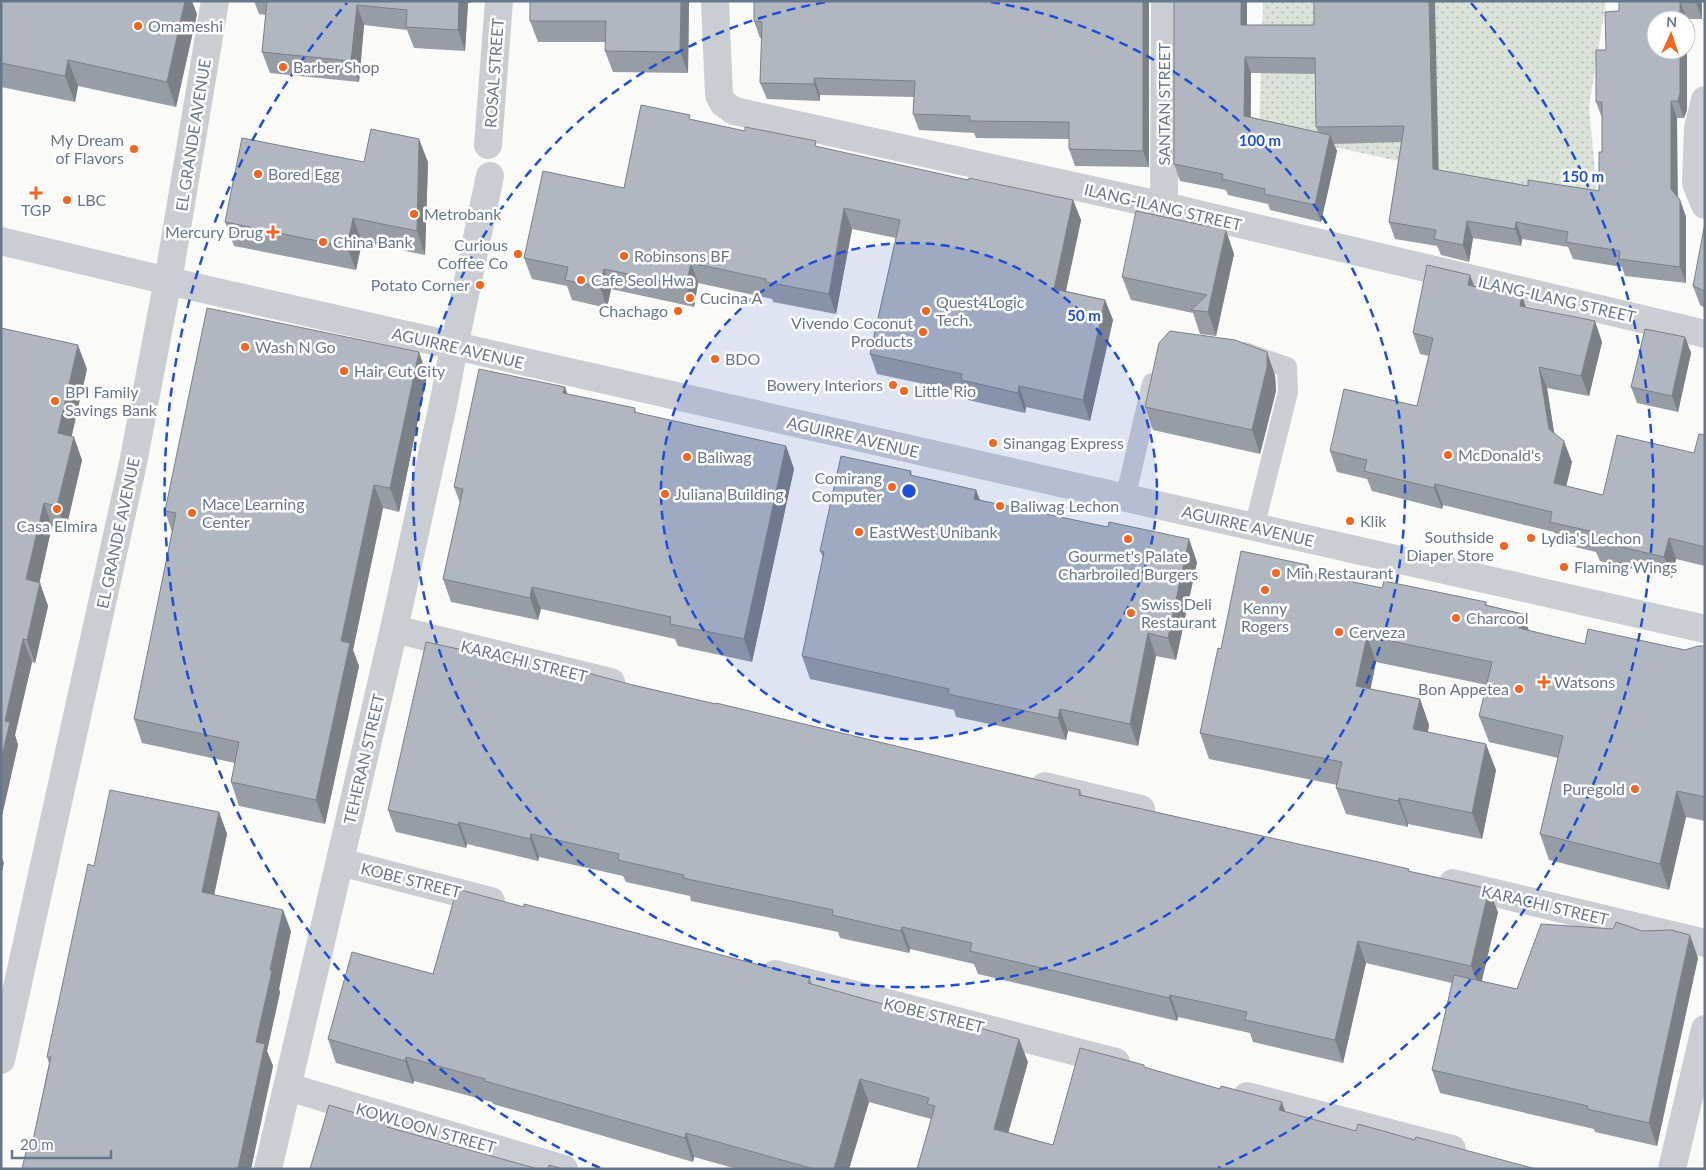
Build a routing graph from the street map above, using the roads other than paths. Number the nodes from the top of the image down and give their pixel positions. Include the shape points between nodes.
1 (215, 1) edge
2 (499, 1) edge
3 (715, 1) edge
4 (1165, 1) edge
5 (1705, 100) edge
6 (488, 145) dead end
7 (490, 176) dead end
8 (1705, 205) edge
9 (1164, 206) junction
10 (1, 241) edge
11 (168, 281) junction
12 (1705, 334) edge
13 (454, 347) junction
14 (1228, 350) edge
15 (1157, 361) edge
16 (1125, 499) junction
17 (1254, 528) junction
18 (394, 629) junction
19 (1705, 629) edge
20 (636, 688) edge
21 (1022, 781) edge
22 (1166, 815) edge
23 (340, 862) junction
24 (1426, 877) edge
25 (514, 907) edge
26 (1705, 943) edge
27 (756, 969) edge
28 (1705, 1029) edge
29 (1, 1060) edge
30 (1142, 1069) edge
31 (288, 1088) junction
32 (1219, 1089) edge
33 (1480, 1156) edge
34 (268, 1169) edge
35 (564, 1169) edge
36 (1672, 1169) edge

1 - 11 street, EL GRANDE AVENUE
2 - 6 street, ROSAL STREET
3 - 9 street, ILANG-ILANG STREET via 719,95 723,103 734,111
4 - 9 street, SANTAN STREET
5 - 8 street via 1698,128 1696,183
7 - 13 street
9 - 12 street, ILANG-ILANG STREET
10 - 11 street, AGUIRRE AVENUE
11 - 13 street, AGUIRRE AVENUE
11 - 29 street, EL GRANDE AVENUE via 134,462
13 - 16 street, AGUIRRE AVENUE
13 - 18 street, TEHERAN STREET
14 - 17 lane via 1246,352 1287,367 1288,392
15 - 16 lane
16 - 17 street, AGUIRRE AVENUE
17 - 19 street, AGUIRRE AVENUE
18 - 20 street, KARACHI STREET
18 - 23 street, TEHERAN STREET
21 - 22 street
23 - 25 street, KOBE STREET
23 - 31 street, TEHERAN STREET
24 - 26 street, KARACHI STREET
27 - 30 street, KOBE STREET
28 - 36 street
31 - 34 street, TEHERAN STREET
31 - 35 street, KOWLOON STREET
32 - 33 street

